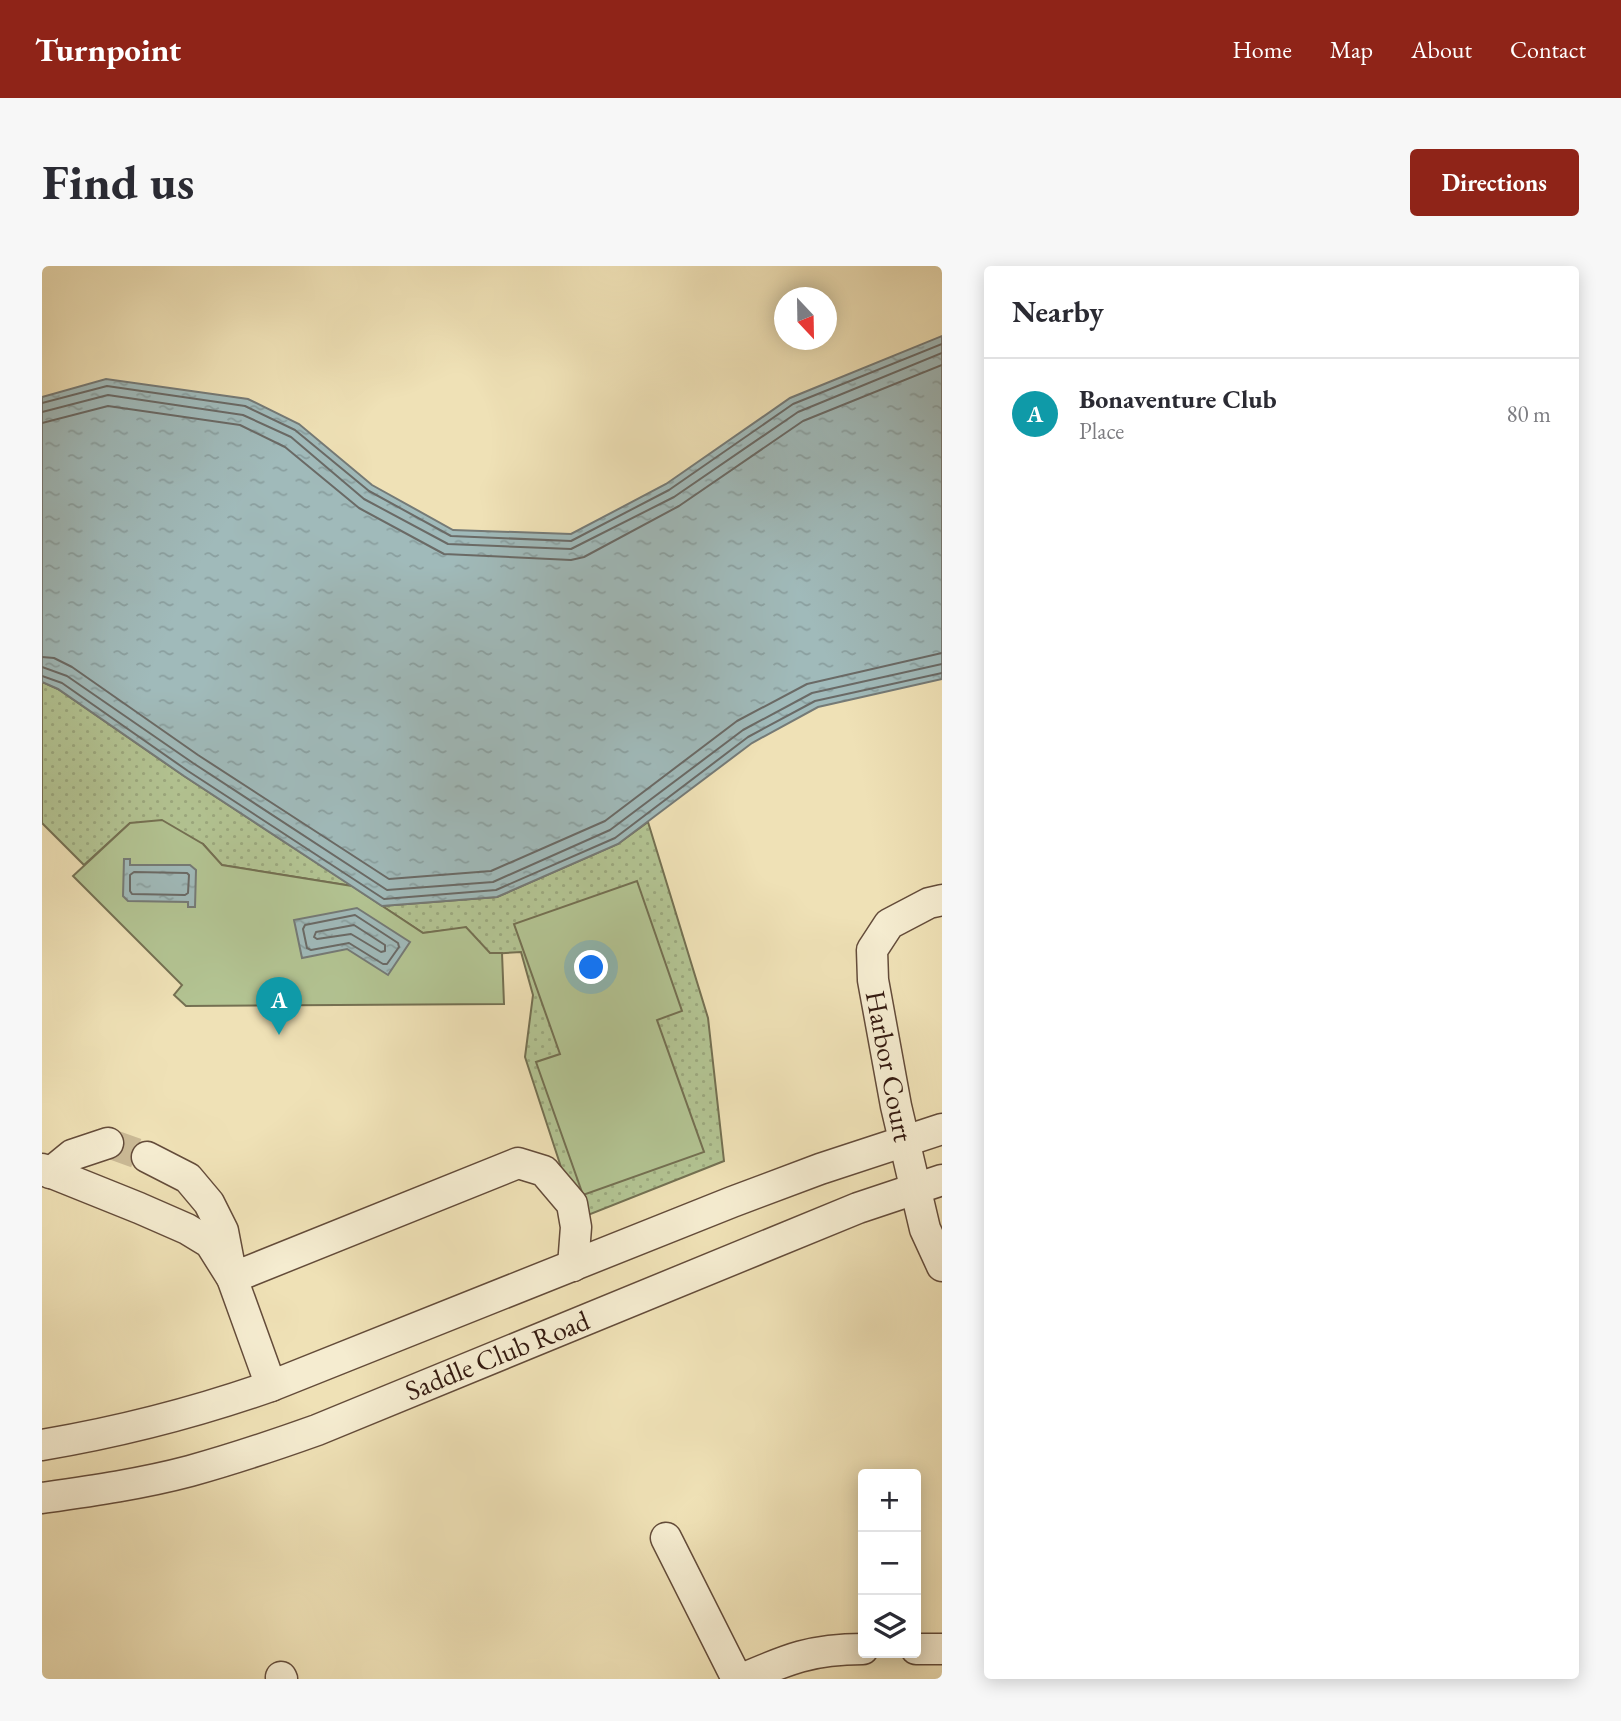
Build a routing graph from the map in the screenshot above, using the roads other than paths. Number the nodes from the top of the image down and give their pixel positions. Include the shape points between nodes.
1 (942, 900) edge
2 (942, 1129) edge
3 (904, 1141) junction
4 (108, 1143) tunnel mouth
5 (147, 1157) tunnel mouth
6 (46, 1171) edge
7 (929, 1184) edge
8 (573, 1266) junction
9 (942, 1266) edge
10 (232, 1278) junction
11 (271, 1386) junction
12 (42, 1445) edge
13 (42, 1499) edge
14 (666, 1538) dead end
15 (942, 1648) edge
16 (858, 1649) edge
17 (921, 1649) edge
18 (739, 1679) edge

1 - 3 street, Harbor Court via 889,924 872,950 873,980
2 - 3 street, Saddle Club Road
3 - 7 street, Harbor Court
3 - 8 street, Saddle Club Road
4 - 6 street via 72,1154
5 - 10 street via 188,1178 209,1203 223,1231
6 - 10 street via 198,1236 210,1243
7 - 9 street, Harbor Court via 925,1229
7 - 13 street, Saddle Club Road via 858,1208 317,1430 164,1477
8 - 10 street via 576,1227 572,1204 544,1171 518,1163
8 - 11 street, Saddle Club Road
10 - 11 street
11 - 12 street, Saddle Club Road via 204,1408
14 - 18 street
15 - 17 street
16 - 18 street via 791,1657

